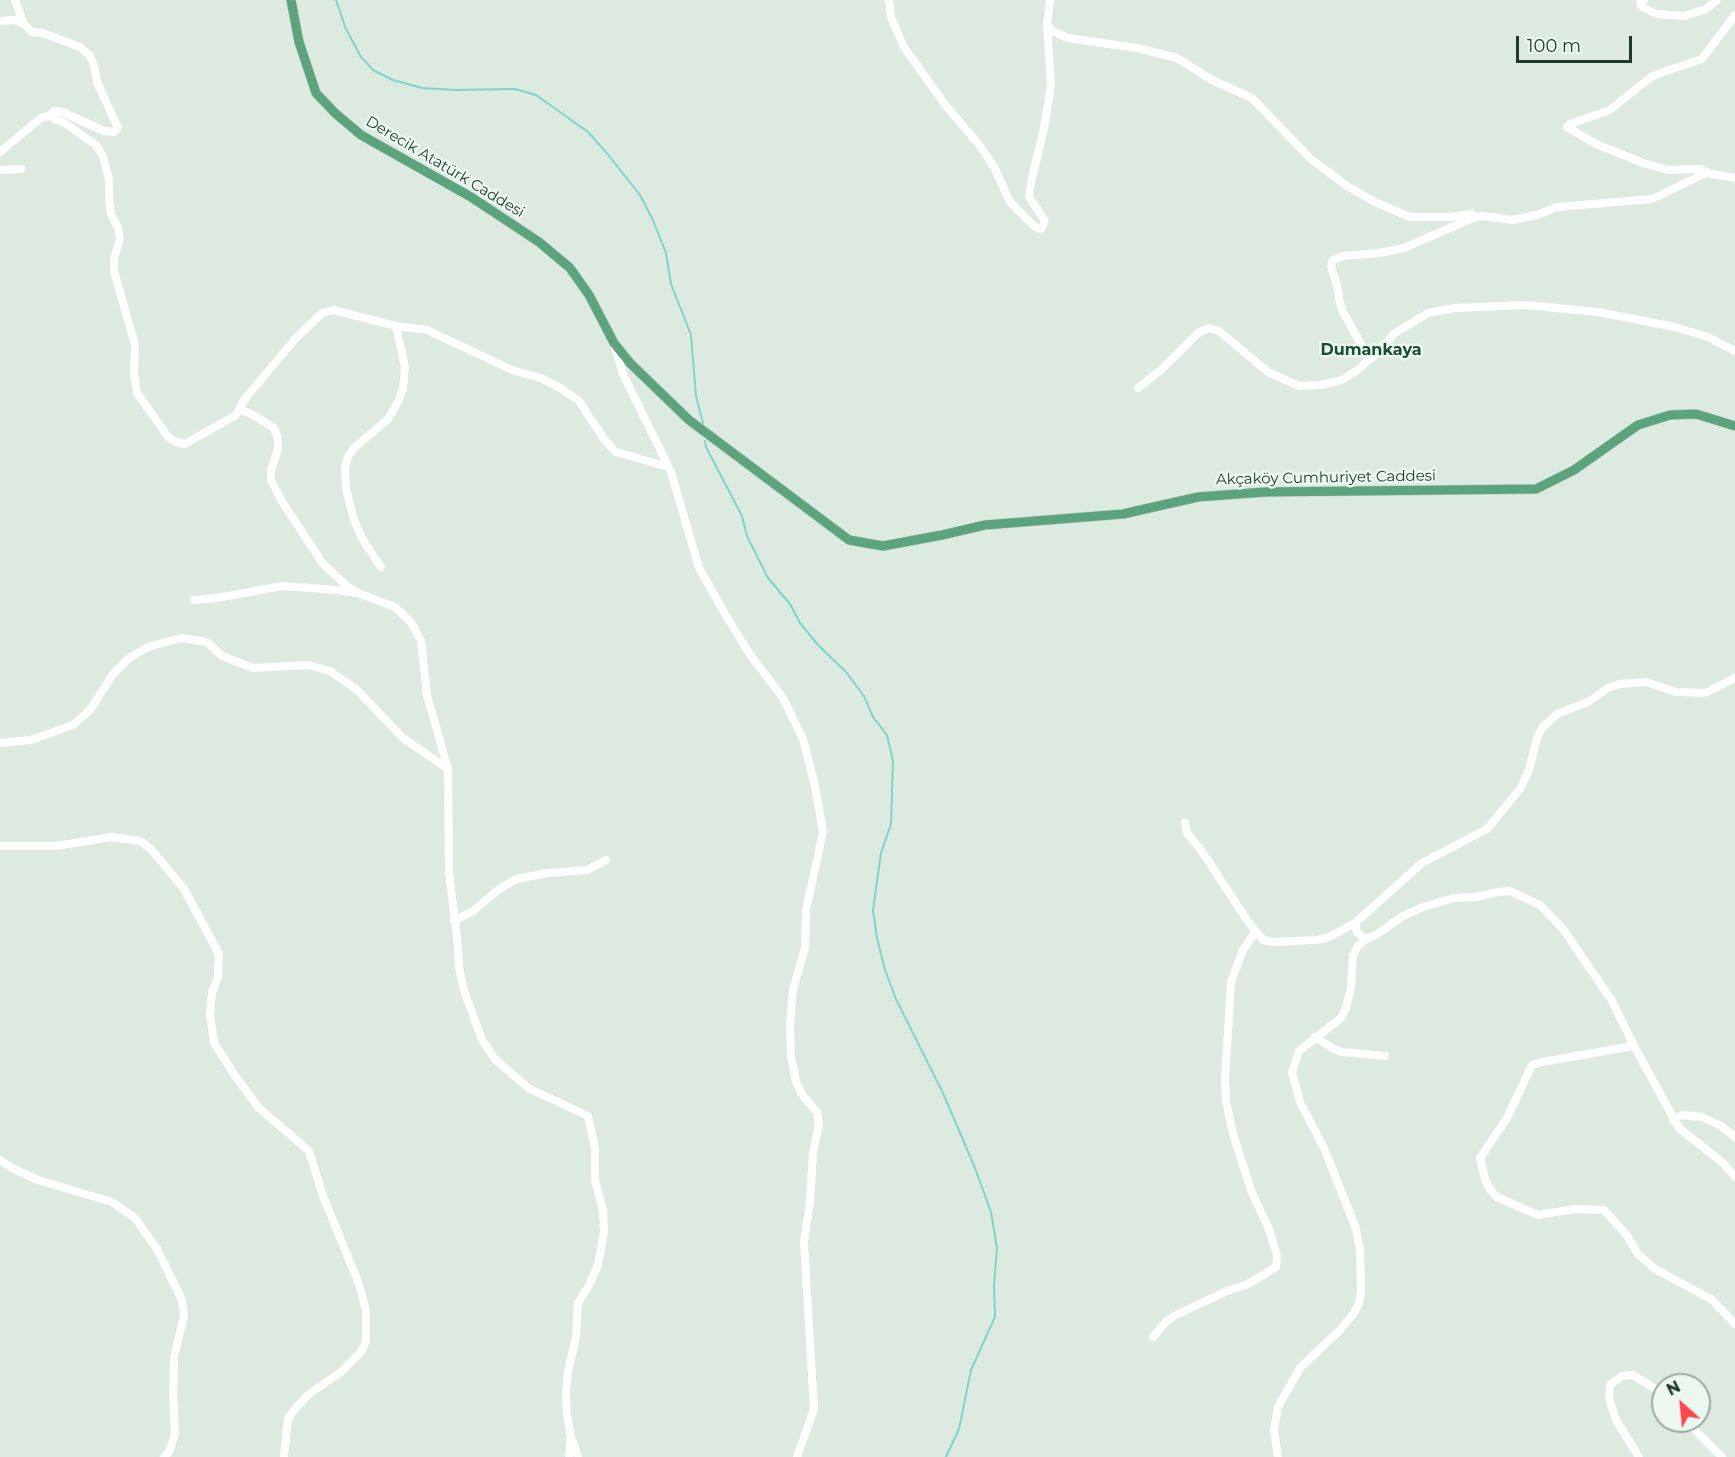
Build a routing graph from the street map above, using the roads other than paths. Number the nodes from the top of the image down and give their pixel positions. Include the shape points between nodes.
1 (15, 0) edge
2 (291, 0) edge
3 (889, 0) edge
4 (1050, 0) edge
5 (1644, 0) edge
6 (1717, 0) edge
7 (1735, 15) edge
8 (0, 21) edge
9 (24, 24) junction
10 (1047, 24) junction
11 (53, 115) junction
12 (0, 152) edge
13 (21, 169) dead end
14 (0, 170) edge
15 (1711, 174) junction
16 (1735, 178) edge
17 (1475, 217) junction
18 (396, 326) junction
19 (614, 343) junction
20 (1735, 351) edge
21 (1369, 358) junction
22 (1138, 388) dead end
23 (239, 409) junction
24 (1735, 426) edge
25 (668, 467) junction
26 (381, 567) dead end
27 (358, 593) junction
28 (194, 600) dead end
29 (1735, 678) edge
30 (0, 743) edge
31 (448, 769) junction
32 (1185, 823) dead end
33 (0, 846) edge
34 (606, 860) dead end
35 (454, 921) junction
36 (1355, 922) junction
37 (1255, 932) junction
38 (1366, 939) junction
39 (1315, 1037) junction
40 (1634, 1046) junction
41 (1385, 1056) dead end
42 (1673, 1120) junction
43 (1735, 1137) edge
44 (0, 1160) edge
45 (1735, 1177) edge
46 (1735, 1324) edge
47 (1153, 1337) dead end
48 (1651, 1386) edge
49 (1698, 1433) edge
50 (571, 1437) junction
51 (164, 1457) edge
52 (284, 1457) edge
53 (568, 1457) edge
54 (578, 1457) edge
55 (797, 1457) edge
56 (1278, 1457) edge
57 (1639, 1457) edge
58 (1722, 1457) edge

1 - 9 street
2 - 19 main road, Derecik Atatürk Caddesi via 299,42 316,93 334,113 361,135 471,197 539,242 570,268 590,295
3 - 10 street via 891,17 904,47 981,147 1010,202 1041,229 1045,221 1029,197 1052,86
4 - 10 street
5 - 6 street via 1640,3 1642,7 1657,14 1684,16 1706,9
7 - 15 street via 1702,59 1651,77 1610,110 1567,127 1643,163 1668,171 1700,169
8 - 9 street
9 - 11 street via 32,32 80,47 90,56 118,128 114,132 104,131 62,112 54,111
10 - 17 street via 1052,31 1068,38 1177,58 1252,98 1311,159 1347,186 1399,213 1410,217
11 - 12 street via 33,123
11 - 23 street via 96,145 103,156 110,207 120,239 114,271 135,345 137,393 169,438 185,444 236,415
13 - 14 street
15 - 16 street
15 - 17 street via 1652,199 1557,207 1512,220
17 - 21 street via 1404,248 1333,260 1342,312
18 - 23 street via 333,309 322,313 296,338
18 - 25 street via 427,330 512,370 541,378 579,401 616,452
18 - 26 street via 405,368 399,400 388,419 354,448 345,467 354,520
19 - 24 main road, Akçaköy Cumhuriyet Caddesi via 689,420 774,485 849,540 883,546 985,525 1123,514 1198,497 1265,492 1536,489 1574,470 1638,425 1670,414 1696,414
19 - 25 street via 623,374
20 - 21 street via 1675,327 1598,312 1526,305 1428,313 1395,333
21 - 22 street via 1342,380 1321,386 1299,386 1268,372 1219,331 1209,328 1198,333
23 - 27 street via 274,428 278,449 271,480 281,500 322,564
25 - 55 street via 699,568 751,656 783,698 803,739 823,832 806,910 805,948 793,989 790,1024 796,1082 817,1112 819,1124 804,1242 814,1409
27 - 28 street via 282,586
27 - 31 street via 395,607 416,631 421,641 427,695
29 - 36 street via 1705,693 1676,692 1646,682 1620,684 1557,714 1537,738 1520,789 1486,829 1422,863
30 - 31 street via 32,740 73,725 90,710 113,674 129,658 148,647 181,638 207,642 222,656 253,668 309,665 330,671 357,690 403,738
31 - 35 street via 449,872
32 - 37 street via 1187,833
33 - 52 street via 56,846 112,837 140,842 151,849 184,889 219,954 210,1015 214,1043 260,1108 309,1151 366,1311 366,1342 345,1369 309,1394 294,1410 288,1419
34 - 35 street via 587,870 516,879
35 - 50 street via 460,979 488,1051 528,1088 588,1116 591,1126 604,1232 594,1275 578,1303 566,1394
36 - 37 street via 1316,940 1273,942 1263,940
36 - 38 street via 1357,933
37 - 47 street via 1243,950 1231,982 1225,1079 1233,1134 1252,1193 1269,1229 1276,1267 1248,1284 1176,1315
38 - 39 street via 1353,955 1351,987 1341,1018
38 - 40 street via 1423,907 1454,898 1510,891 1540,905 1556,921 1612,1001
39 - 41 street via 1342,1052
39 - 56 street via 1299,1051 1292,1072 1300,1102 1324,1148 1356,1229 1360,1292 1354,1313 1300,1368 1278,1407 1274,1430
40 - 42 street
40 - 46 street via 1532,1065 1507,1118 1480,1158 1485,1179 1497,1197 1538,1215 1575,1209 1604,1210 1638,1254 1655,1269 1711,1299
42 - 43 street via 1682,1115 1702,1117
42 - 45 street
44 - 51 street via 38,1180 112,1202 135,1218 157,1249 182,1300 184,1316 174,1358 175,1434
48 - 57 street via 1633,1374 1610,1385 1609,1400 1617,1422
49 - 58 street
50 - 53 street
50 - 54 street

